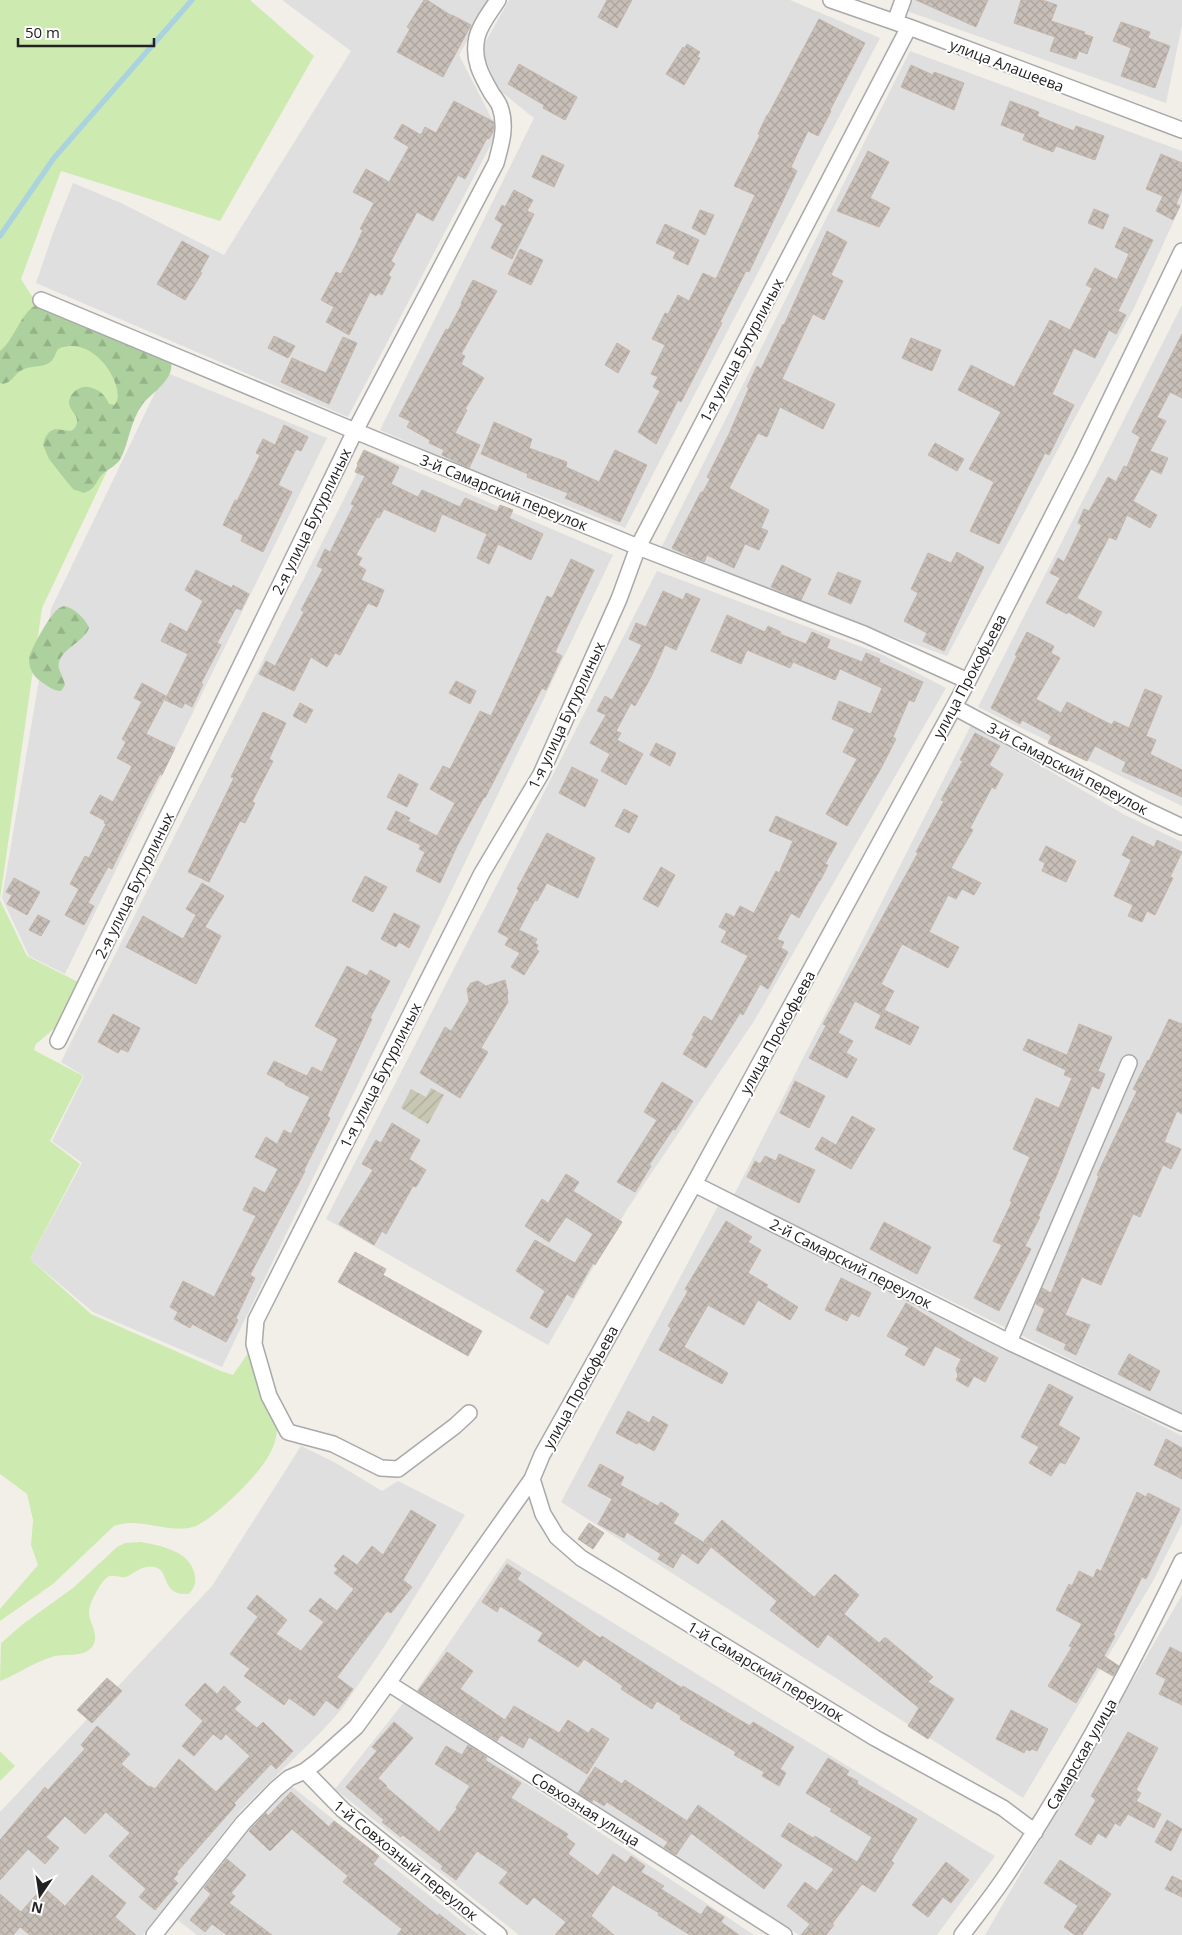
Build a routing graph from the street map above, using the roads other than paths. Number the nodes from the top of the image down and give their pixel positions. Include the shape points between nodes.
1 (498, 0) edge
2 (831, 0) edge
3 (903, 0) edge
4 (902, 25) junction
5 (1182, 130) edge
6 (1182, 250) edge
7 (41, 300) dead end
8 (355, 431) junction
9 (638, 547) junction
10 (968, 681) junction
11 (954, 707) junction
12 (1182, 827) edge
13 (58, 1042) dead end
14 (1129, 1063) dead end
15 (694, 1184) junction
16 (1009, 1342) junction
17 (469, 1413) dead end
18 (1182, 1423) edge
19 (532, 1479) junction
20 (1182, 1561) edge
21 (388, 1683) junction
22 (304, 1771) junction
23 (1035, 1832) junction
24 (164, 1932) edge
25 (499, 1935) edge
26 (784, 1935) edge
27 (962, 1935) edge

1 - 8 street, 2-я улица Бутурлиных via 477,34 475,50 479,69 500,106 504,126 496,164
2 - 4 street, улица Алашеева
3 - 4 street, 1-я улица Бутурлиных
4 - 5 street, улица Алашеева
4 - 9 street, 1-я улица Бутурлиных
6 - 10 street, улица Прокофьева via 1082,458
7 - 8 street, 3-й Самарский переулок
8 - 9 street, 3-й Самарский переулок
8 - 13 street, 2-я улица Бутурлиных
9 - 10 street, 3-й Самарский переулок via 864,634
9 - 17 street, 1-я улица Бутурлиных via 619,599 540,774 482,873 256,1320 254,1344 269,1396 288,1432 332,1444 382,1468 398,1469
10 - 11 street, улица Прокофьева
11 - 12 street, 3-й Самарский переулок
11 - 15 street, улица Прокофьева
14 - 16 street
15 - 16 street, 2-й Самарский переулок
15 - 19 street, улица Прокофьева via 542,1455
16 - 18 street, 2-й Самарский переулок
19 - 21 street, улица Прокофьева
19 - 23 street, 1-й Самарский переулок via 542,1514 557,1537 581,1558 875,1738 1003,1808
20 - 23 street, Самарская улица via 1114,1697
21 - 22 street, улица Прокофьева via 356,1727
21 - 26 street, Совхозная улица
22 - 24 street via 276,1789 244,1823
22 - 25 street, 1-й Совхозный переулок via 343,1810
23 - 27 street, Самарская улица

